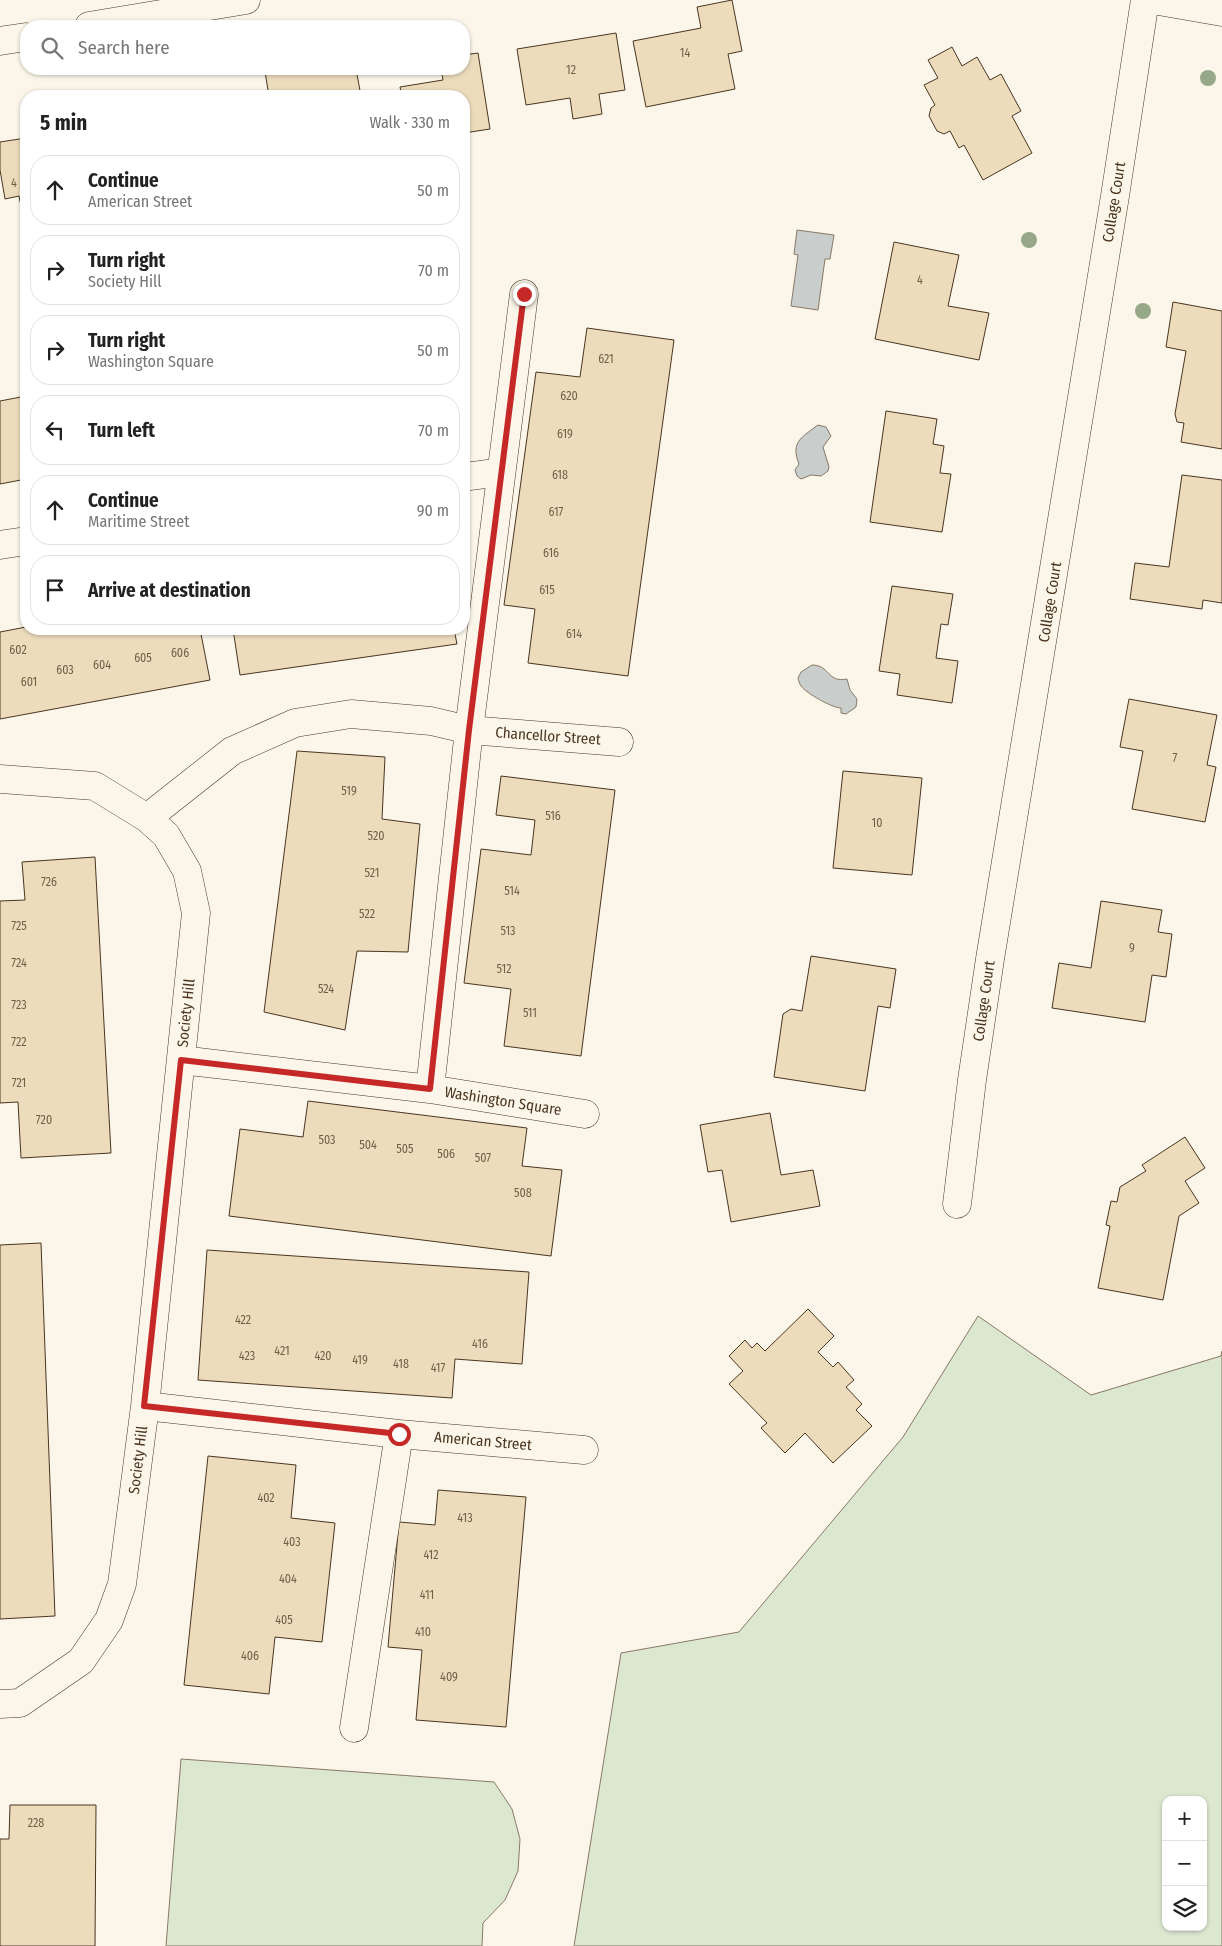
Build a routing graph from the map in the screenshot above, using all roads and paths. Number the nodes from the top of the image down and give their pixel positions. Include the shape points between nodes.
1 (246, 0) edge
2 (1145, 0) edge
3 (1153, 0) edge
4 (1222, 12) edge
5 (124, 20) edge
6 (20, 38) edge
7 (0, 41) edge
8 (524, 294) dead end
9 (501, 472) junction
10 (470, 476) edge
11 (20, 542) edge
12 (0, 545) edge
13 (469, 730) junction
14 (619, 742) dead end
15 (0, 779) edge
16 (147, 818) junction
17 (181, 1060) junction
18 (430, 1089) junction
19 (585, 1114) dead end
20 (957, 1204) dead end
21 (144, 1406) junction
22 (399, 1434) junction
23 (584, 1450) dead end
24 (0, 1704) edge
25 (354, 1728) dead end

1 - 5 street
2 - 20 street, Collage Court via 990,959
3 - 4 street
6 - 7 street
8 - 9 street
9 - 10 street
9 - 13 street
11 - 12 street
13 - 14 street, Chancellor Street
13 - 16 street, Chancellor Street via 431,721 351,714 295,723 232,751
13 - 18 street
15 - 16 street, Society Hill via 95,786
16 - 17 street, Society Hill via 166,835 187,871 196,913
17 - 18 street, Washington Square
17 - 21 street, Society Hill
18 - 19 street, Washington Square
21 - 22 street, American Street
21 - 24 street, Society Hill via 122,1584 109,1620 82,1661 20,1703
22 - 23 street, American Street
22 - 25 street

